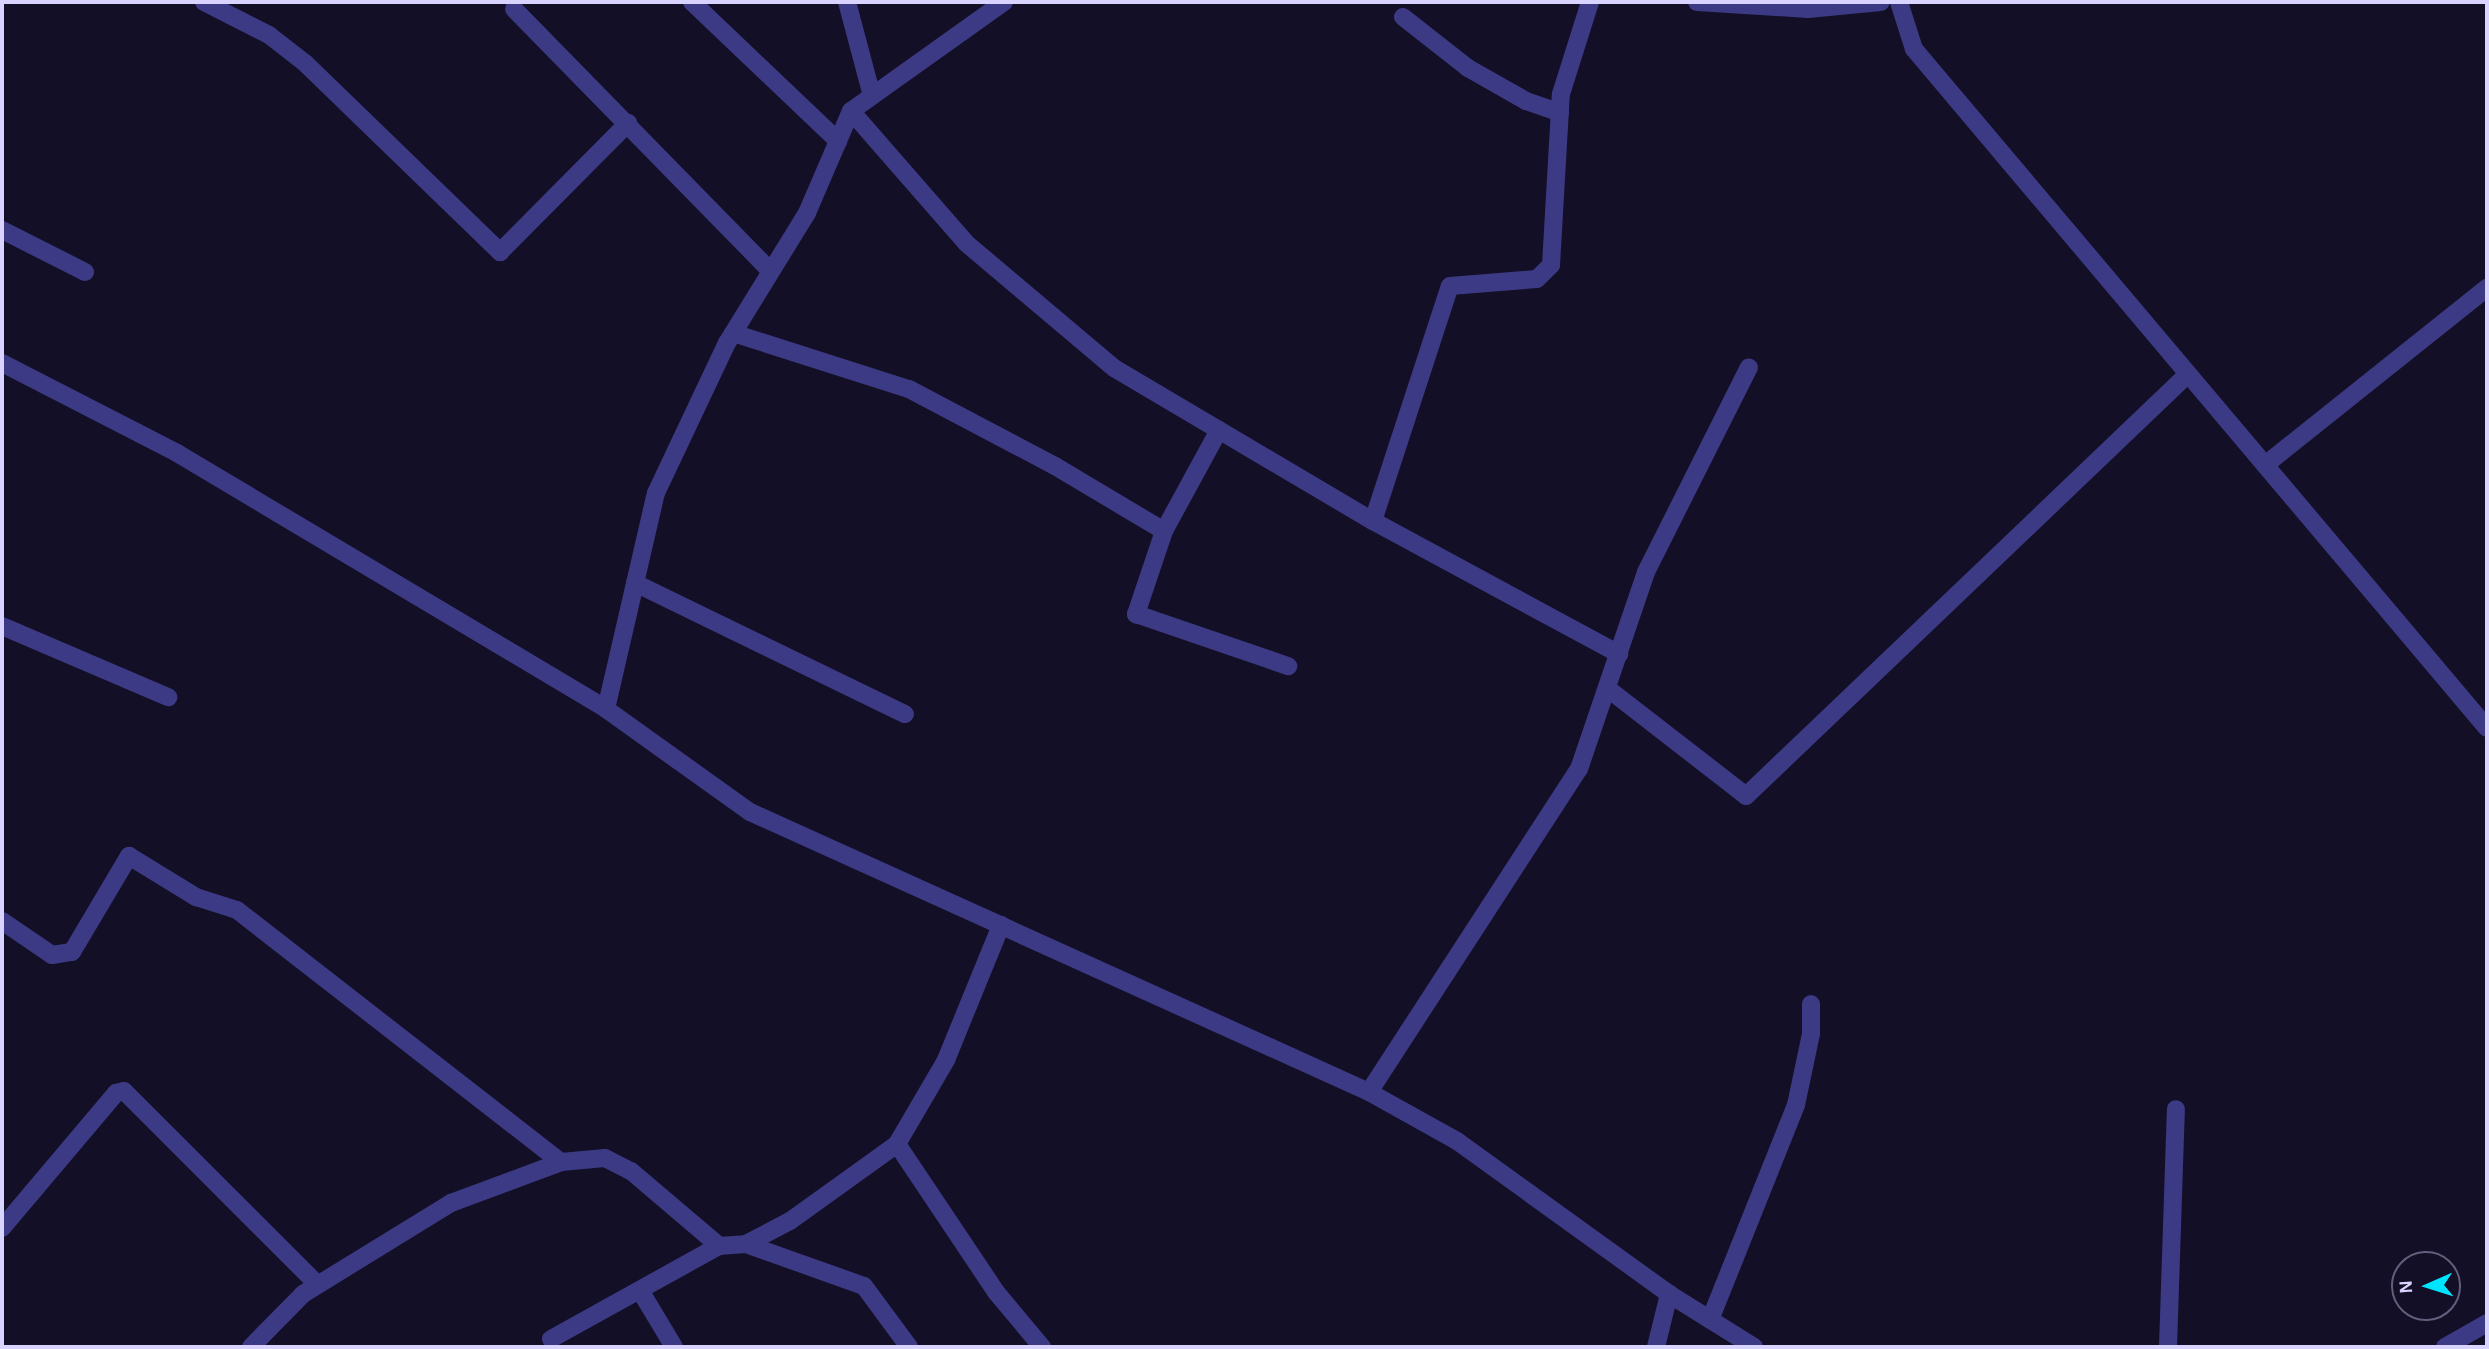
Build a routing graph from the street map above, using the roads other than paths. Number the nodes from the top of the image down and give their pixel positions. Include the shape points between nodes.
1 (204, 2) edge
2 (692, 2) edge
3 (847, 2) edge
4 (1004, 2) edge
5 (1590, 2) edge
6 (1697, 2) edge
7 (1881, 2) edge
8 (1899, 2) edge
9 (514, 9) dead end
10 (1403, 17) dead end
11 (872, 96) junction
12 (851, 111) junction
13 (1560, 113) junction
14 (628, 123) junction
15 (838, 141) junction
16 (2, 230) edge
17 (771, 271) junction
18 (85, 272) dead end
19 (2487, 288) edge
20 (733, 333) junction
21 (2, 363) edge
22 (1749, 367) dead end
23 (2188, 374) junction
24 (1219, 430) junction
25 (2265, 465) junction
26 (1373, 521) junction
27 (1164, 531) junction
28 (635, 583) junction
29 (2, 626) edge
30 (1619, 654) junction
31 (1288, 666) dead end
32 (1607, 688) junction
33 (168, 697) dead end
34 (606, 709) junction
35 (905, 714) dead end
36 (2487, 728) edge
37 (2, 921) edge
38 (1001, 925) junction
39 (1811, 1004) dead end
40 (1369, 1091) junction
41 (2176, 1109) dead end
42 (897, 1144) junction
43 (561, 1162) junction
44 (2, 1228) edge
45 (746, 1244) junction
46 (719, 1246) junction
47 (318, 1285) junction
48 (641, 1292) junction
49 (1670, 1294) junction
50 (1710, 1320) junction
51 (2487, 1323) edge
52 (551, 1339) dead end
53 (251, 1347) edge
54 (674, 1347) edge
55 (909, 1347) edge
56 (1042, 1347) edge
57 (1656, 1347) edge
58 (1754, 1347) edge
59 (2168, 1347) edge
60 (2445, 1347) edge

1 - 14 street via 269,35 305,63 500,252
2 - 15 street
3 - 11 street
4 - 11 street
5 - 13 street via 1561,94
6 - 7 street via 1808,9
8 - 23 street via 1914,49
9 - 14 street
10 - 13 street via 1468,68 1526,101
11 - 12 street
12 - 15 street
12 - 24 street via 966,243 1114,368
13 - 26 street via 1551,265 1536,279 1450,286
14 - 17 street
15 - 17 street via 807,213
16 - 18 street
17 - 20 street
19 - 25 street
20 - 27 street via 909,389
20 - 28 street via 656,493
21 - 34 street via 177,453
22 - 30 street via 1647,572
23 - 25 street
23 - 32 street via 1746,796
24 - 26 street
24 - 27 street
25 - 36 street
26 - 30 street
27 - 31 street via 1136,614
28 - 34 street
28 - 35 street
29 - 33 street
30 - 32 street
32 - 40 street via 1579,769
34 - 38 street via 750,812
37 - 43 street via 52,955 72,952 129,856 197,897 237,910
38 - 40 street
38 - 42 street via 946,1060
39 - 50 street via 1811,1034 1796,1105
40 - 49 street via 1457,1141
41 - 59 street
42 - 45 street via 790,1221
42 - 56 street via 996,1292
43 - 46 street via 605,1157 631,1171
43 - 47 street via 451,1203
44 - 47 street via 116,1093 124,1091
45 - 46 street
45 - 55 street via 864,1286
46 - 48 street
47 - 53 street
48 - 52 street
48 - 54 street
49 - 50 street
49 - 57 street
50 - 58 street
51 - 60 street

